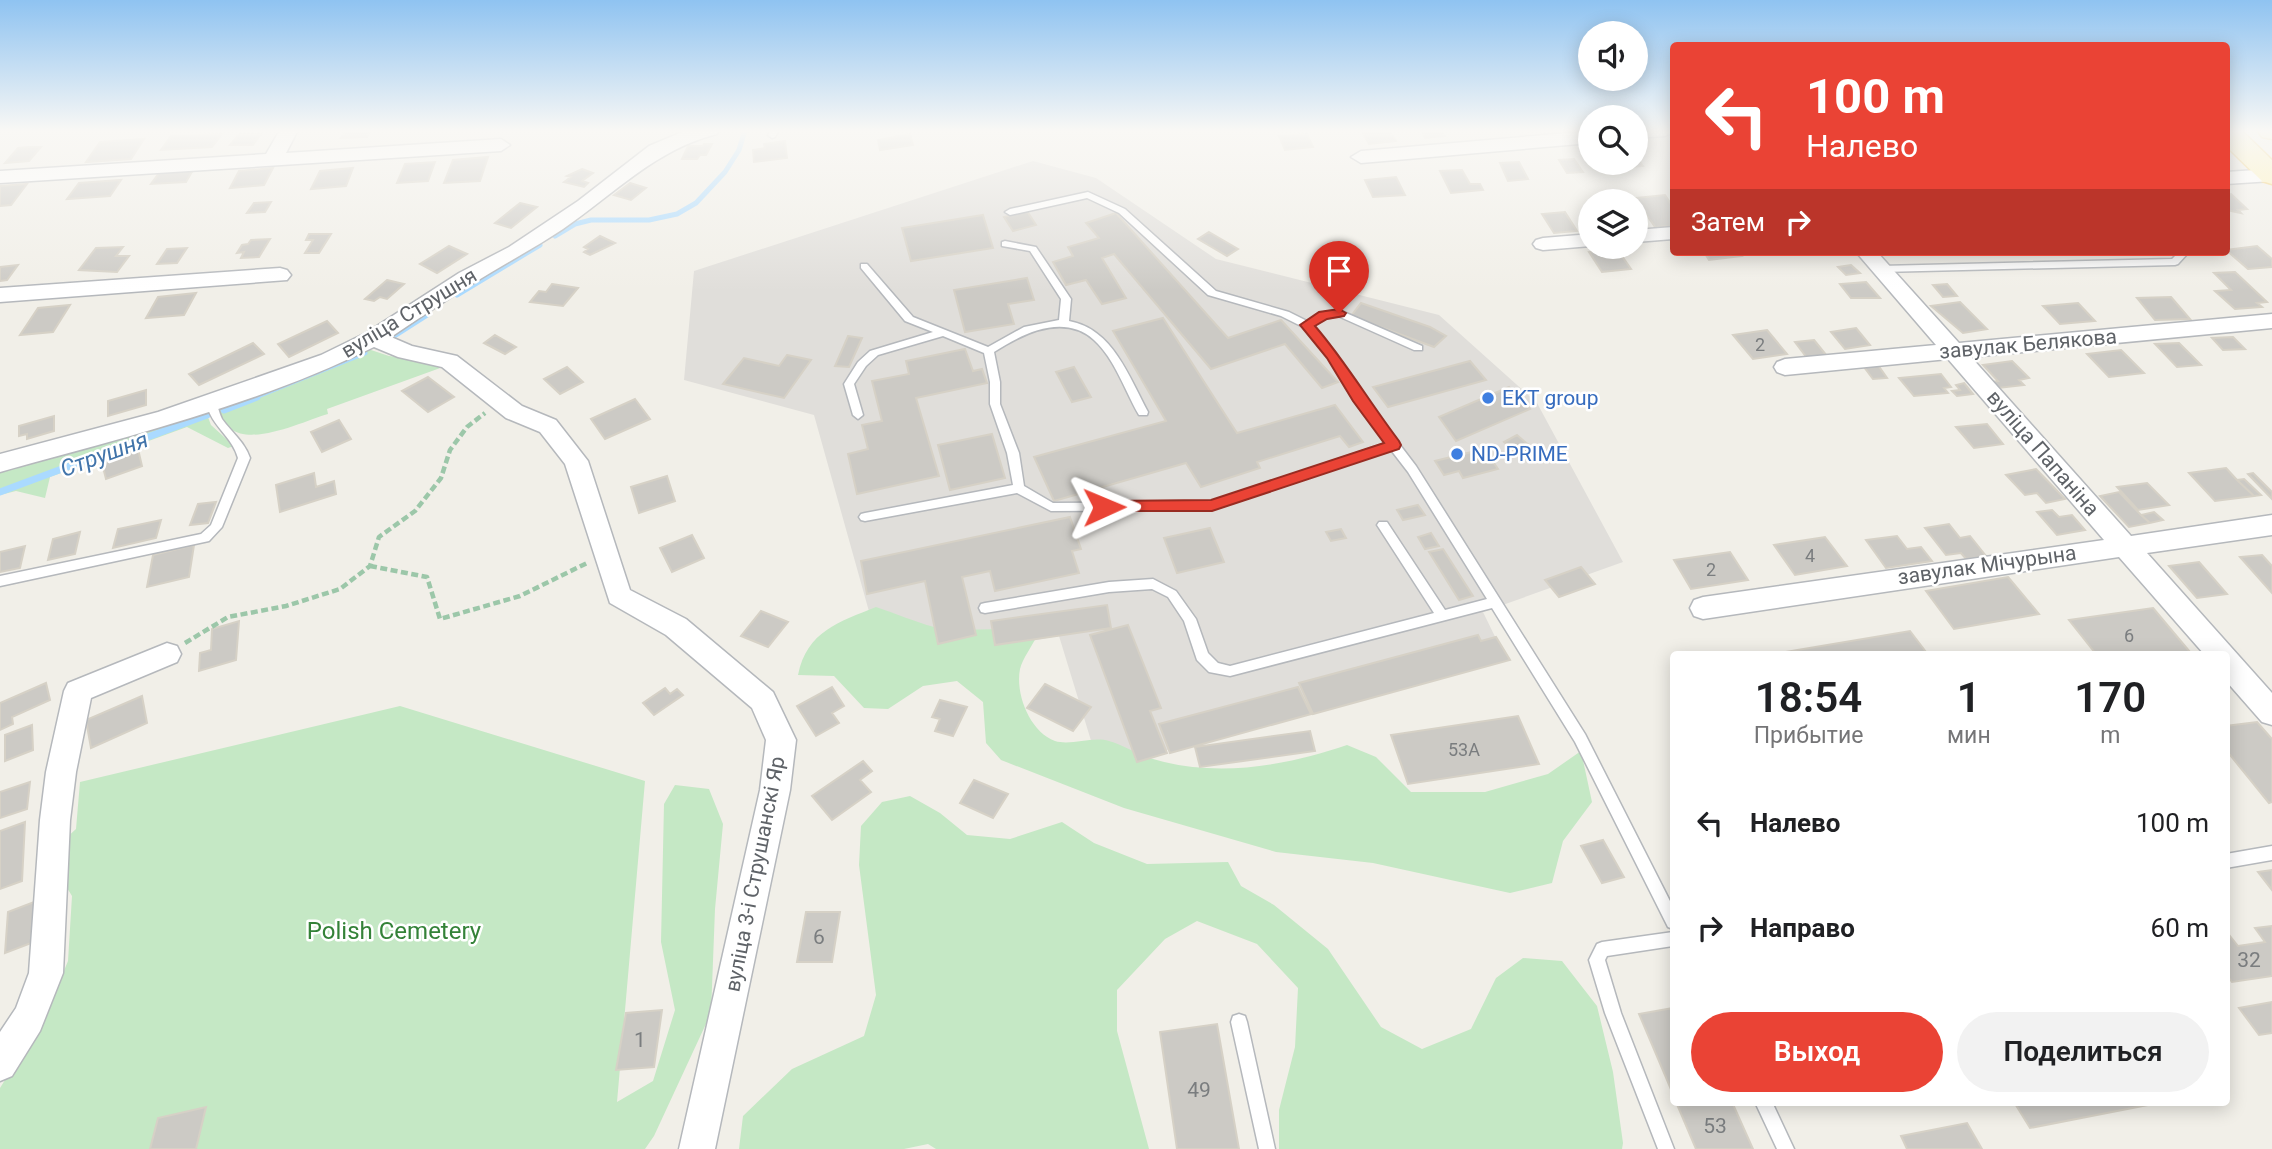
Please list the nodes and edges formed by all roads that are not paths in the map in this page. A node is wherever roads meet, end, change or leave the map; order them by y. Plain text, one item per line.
1 (613, 184) edge
2 (1010, 212) dead end
3 (1670, 233) edge
4 (1648, 235) edge
5 (1578, 241) edge
6 (1005, 243) dead end
7 (1543, 244) dead end
8 (2180, 256) edge
9 (1874, 260) edge
10 (864, 266) dead end
11 (281, 275) dead end
12 (0, 295) edge
13 (2272, 321) edge
14 (1064, 323) junction
15 (1307, 325) junction
16 (943, 333) junction
17 (374, 338) junction
18 (1418, 348) dead end
19 (989, 351) junction
20 (1954, 351) junction
21 (1785, 366) dead end
22 (211, 402) junction
23 (1143, 412) dead end
24 (858, 415) dead end
25 (1394, 445) junction
26 (0, 463) edge
27 (1019, 488) junction
28 (866, 517) dead end
29 (1383, 525) dead end
30 (2272, 525) edge
31 (2122, 545) junction
32 (0, 581) edge
33 (1495, 602) junction
34 (1703, 607) dead end
35 (985, 608) dead end
36 (1442, 615) junction
37 (2217, 651) edge
38 (167, 654) road end
39 (2230, 666) edge
40 (2272, 713) edge
41 (2272, 853) edge
42 (2230, 860) edge
43 (1670, 916) edge
44 (1670, 939) edge
45 (1239, 1022) dead end
46 (0, 1064) edge
47 (1765, 1106) edge
48 (697, 1149) edge
49 (1267, 1149) edge
50 (1666, 1149) edge
51 (1786, 1149) edge

1 - 17 street, вуліца Струшня
2 - 15 lane
3 - 4 street
5 - 7 street
6 - 14 lane
8 - 9 lane
9 - 20 street, вуліца Папаніна
10 - 16 lane
11 - 12 street
13 - 20 street, завулак Белякова
14 - 19 lane
14 - 23 lane
15 - 18 lane
15 - 25 lane
16 - 19 lane
16 - 24 lane
17 - 22 street, вуліца Струшня
17 - 48 street, вуліца 3-і Струшанскі Яр
19 - 27 lane
20 - 21 street, завулак Белякова
20 - 31 street, вуліца Папаніна
22 - 26 street, вуліца Струшня
22 - 32 lane
25 - 27 lane
25 - 33 lane
27 - 28 lane
29 - 36 lane
30 - 31 street, завулак Мічурына
31 - 34 street, завулак Мічурына
31 - 37 street, вуліца Папаніна
33 - 36 lane
33 - 43 lane
35 - 36 lane
38 - 46 street
39 - 40 street
41 - 42 lane
44 - 50 lane
45 - 49 lane
47 - 51 lane

